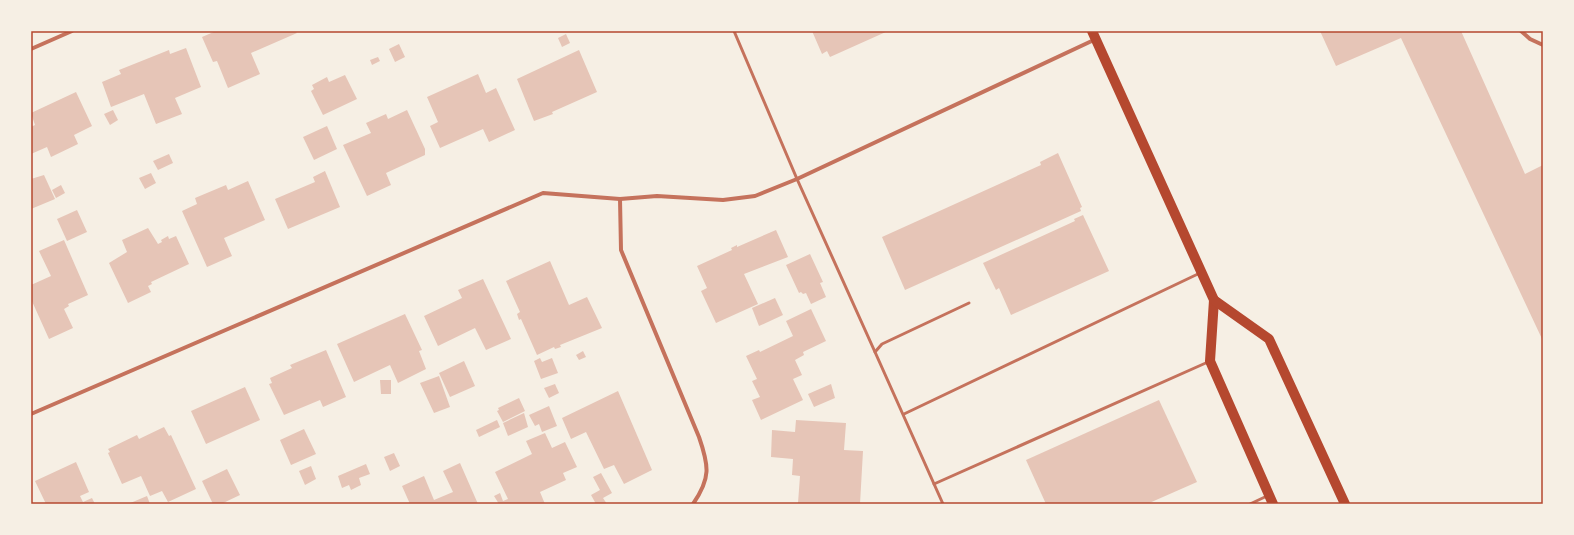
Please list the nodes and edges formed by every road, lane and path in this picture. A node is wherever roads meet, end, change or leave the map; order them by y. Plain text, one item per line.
1 (72, 31) edge
2 (734, 31) edge
3 (1521, 31) edge
4 (1094, 35) edge
5 (1543, 45) edge
6 (31, 49) edge
7 (797, 179) junction
8 (620, 199) junction
9 (1201, 273) junction
10 (1214, 300) junction
11 (969, 303) dead end
12 (875, 352) junction
13 (1210, 361) junction
14 (31, 414) edge
15 (904, 414) junction
16 (934, 484) junction
17 (1271, 500) edge
18 (693, 504) edge
19 (943, 504) edge
20 (1250, 504) edge
21 (1345, 504) edge

1 - 6 street
2 - 7 lane
3 - 5 street
4 - 7 street
4 - 9 main road
7 - 8 street
7 - 12 lane
8 - 14 street
8 - 18 street
9 - 10 main road
9 - 15 lane
10 - 13 main road
10 - 21 main road
11 - 12 lane
12 - 15 lane
13 - 16 lane
13 - 17 main road
15 - 16 lane
16 - 19 lane
17 - 20 lane

